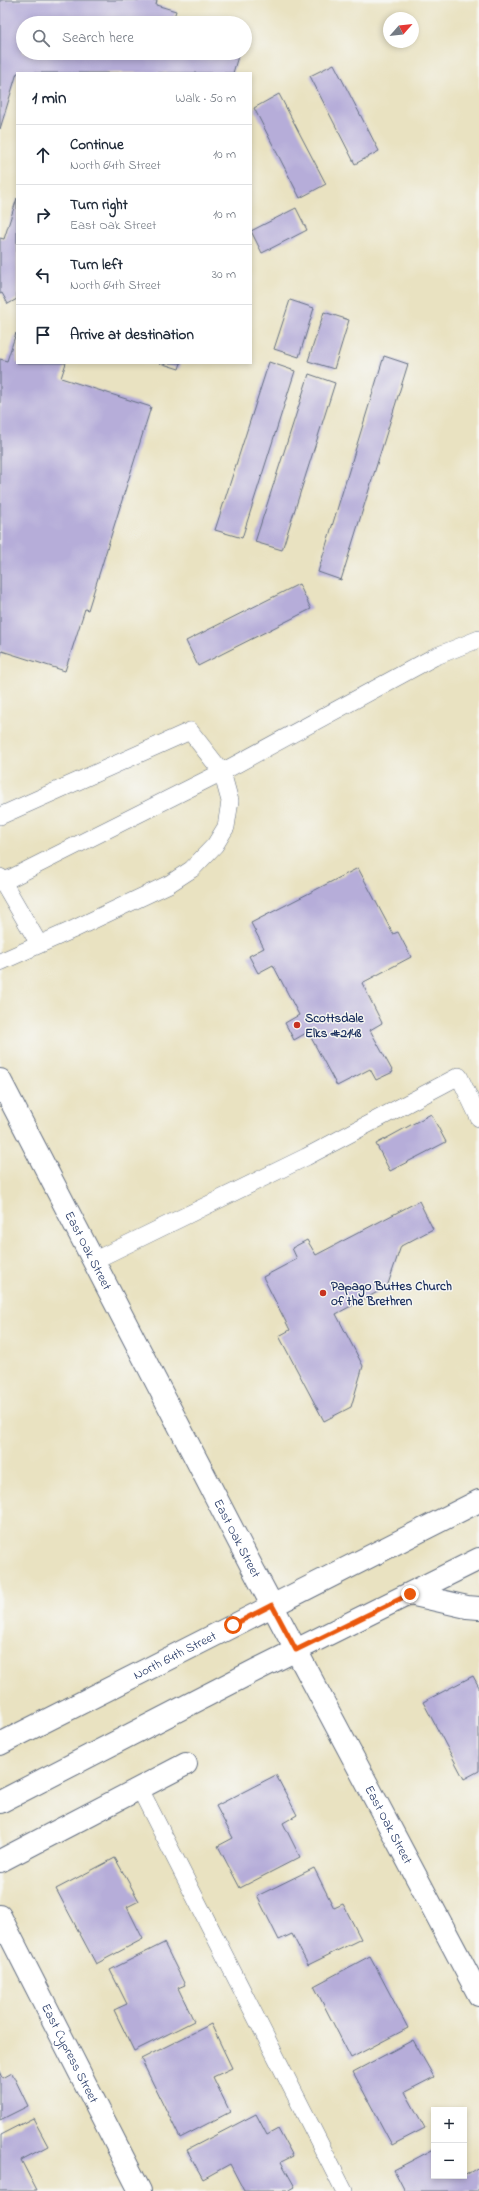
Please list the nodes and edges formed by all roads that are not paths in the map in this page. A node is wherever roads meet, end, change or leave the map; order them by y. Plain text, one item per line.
1 (479, 638) edge
2 (222, 772) junction
3 (0, 816) edge
4 (2, 880) edge
5 (39, 944) junction
6 (0, 962) edge
7 (0, 1080) edge
8 (479, 1118) edge
9 (93, 1262) junction
10 (479, 1502) edge
11 (479, 1559) edge
12 (410, 1594) junction
13 (272, 1605) junction
14 (479, 1608) edge
15 (296, 1650) junction
16 (0, 1744) edge
17 (186, 1764) dead end
18 (140, 1789) junction
19 (0, 1802) edge
20 (0, 1861) edge
21 (0, 1916) edge
22 (479, 1995) edge
23 (140, 2191) edge
24 (344, 2191) edge

1 - 2 lane
2 - 3 lane
2 - 4 lane
2 - 5 lane
4 - 5 lane
5 - 6 lane
7 - 9 street, East Oak Street
8 - 9 lane
9 - 13 street, East Oak Street
10 - 13 street, North 64th Street
11 - 12 street
12 - 14 street
12 - 15 street
13 - 15 street, East Oak Street
13 - 16 street, North 64th Street
15 - 19 street
15 - 22 street, East Oak Street
17 - 18 street
18 - 20 street
18 - 24 lane
21 - 23 street, East Cypress Street

